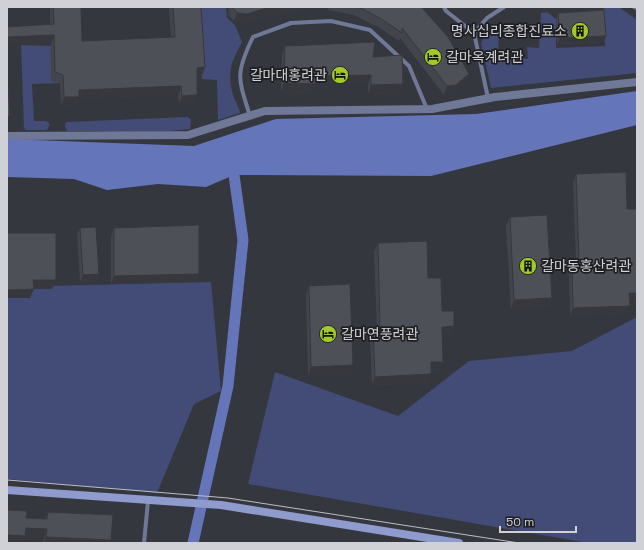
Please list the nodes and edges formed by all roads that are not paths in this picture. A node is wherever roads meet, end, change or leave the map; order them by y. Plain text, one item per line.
1 (444, 7) edge
2 (504, 7) edge
3 (634, 7) edge
4 (637, 8) edge
5 (474, 33) junction
6 (637, 82) edge
7 (488, 98) junction
8 (428, 109) junction
9 (250, 116) junction
10 (7, 136) edge
11 (7, 490) edge
12 (148, 500) junction
13 (144, 543) edge
14 (459, 543) edge

1 - 5 lane
2 - 5 lane
3 - 4 lane
5 - 7 lane
6 - 7 street
7 - 8 street
8 - 9 street
8 - 9 lane
9 - 10 street
11 - 12 street
12 - 13 lane
12 - 14 street

